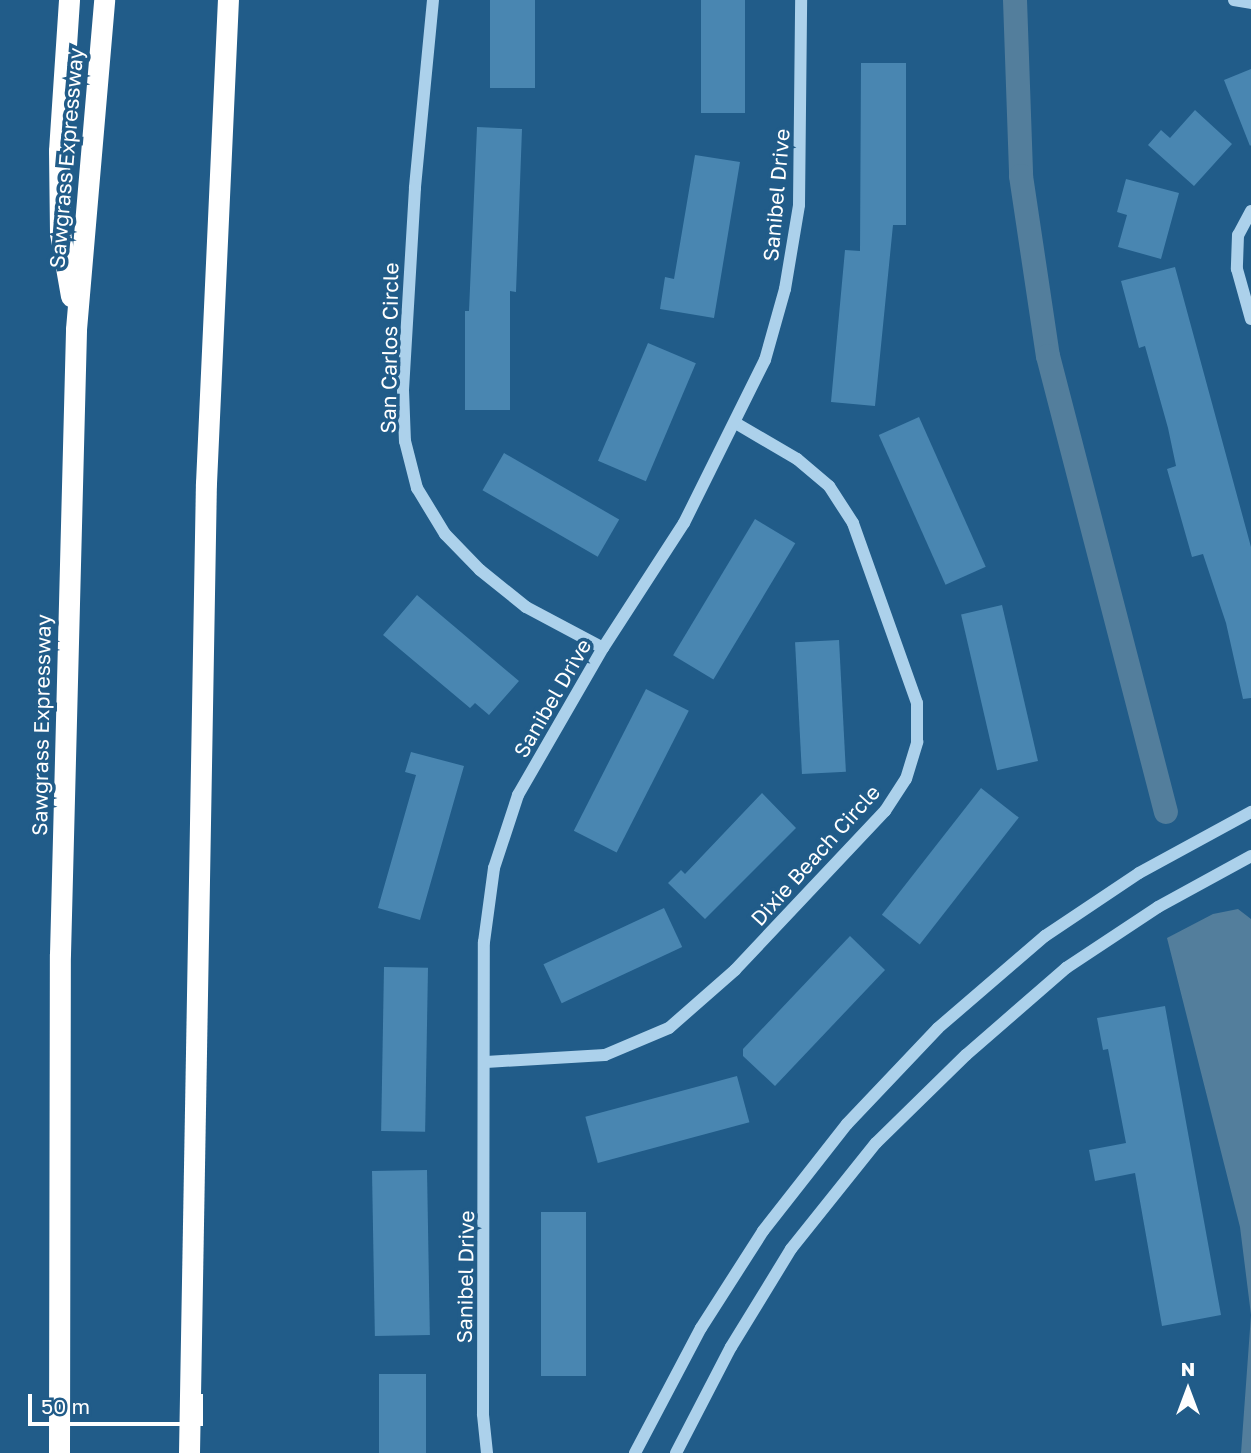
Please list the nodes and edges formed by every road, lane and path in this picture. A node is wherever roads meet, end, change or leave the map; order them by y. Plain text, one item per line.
1 (69, 0) edge
2 (104, 0) edge
3 (228, 0) edge
4 (433, 0) edge
5 (801, 0) edge
6 (1234, 0) edge
7 (1251, 3) edge
8 (1251, 211) edge
9 (1251, 319) edge
10 (76, 329) junction
11 (737, 424) junction
12 (603, 648) junction
13 (1251, 812) edge
14 (1251, 856) edge
15 (486, 1062) junction
16 (59, 1453) edge
17 (189, 1453) edge
18 (487, 1453) edge
19 (635, 1453) edge
20 (676, 1453) edge

1 - 10 highway
2 - 10 highway, Sawgrass Expressway
3 - 17 highway
4 - 12 street, San Carlos Circle
5 - 11 street, Sanibel Drive
6 - 7 street
8 - 9 street
10 - 16 highway, Sawgrass Expressway
11 - 12 street, Sanibel Drive
11 - 15 street, Dixie Beach Circle
12 - 15 street, Sanibel Drive
13 - 19 street
14 - 20 street
15 - 18 street, Sanibel Drive

